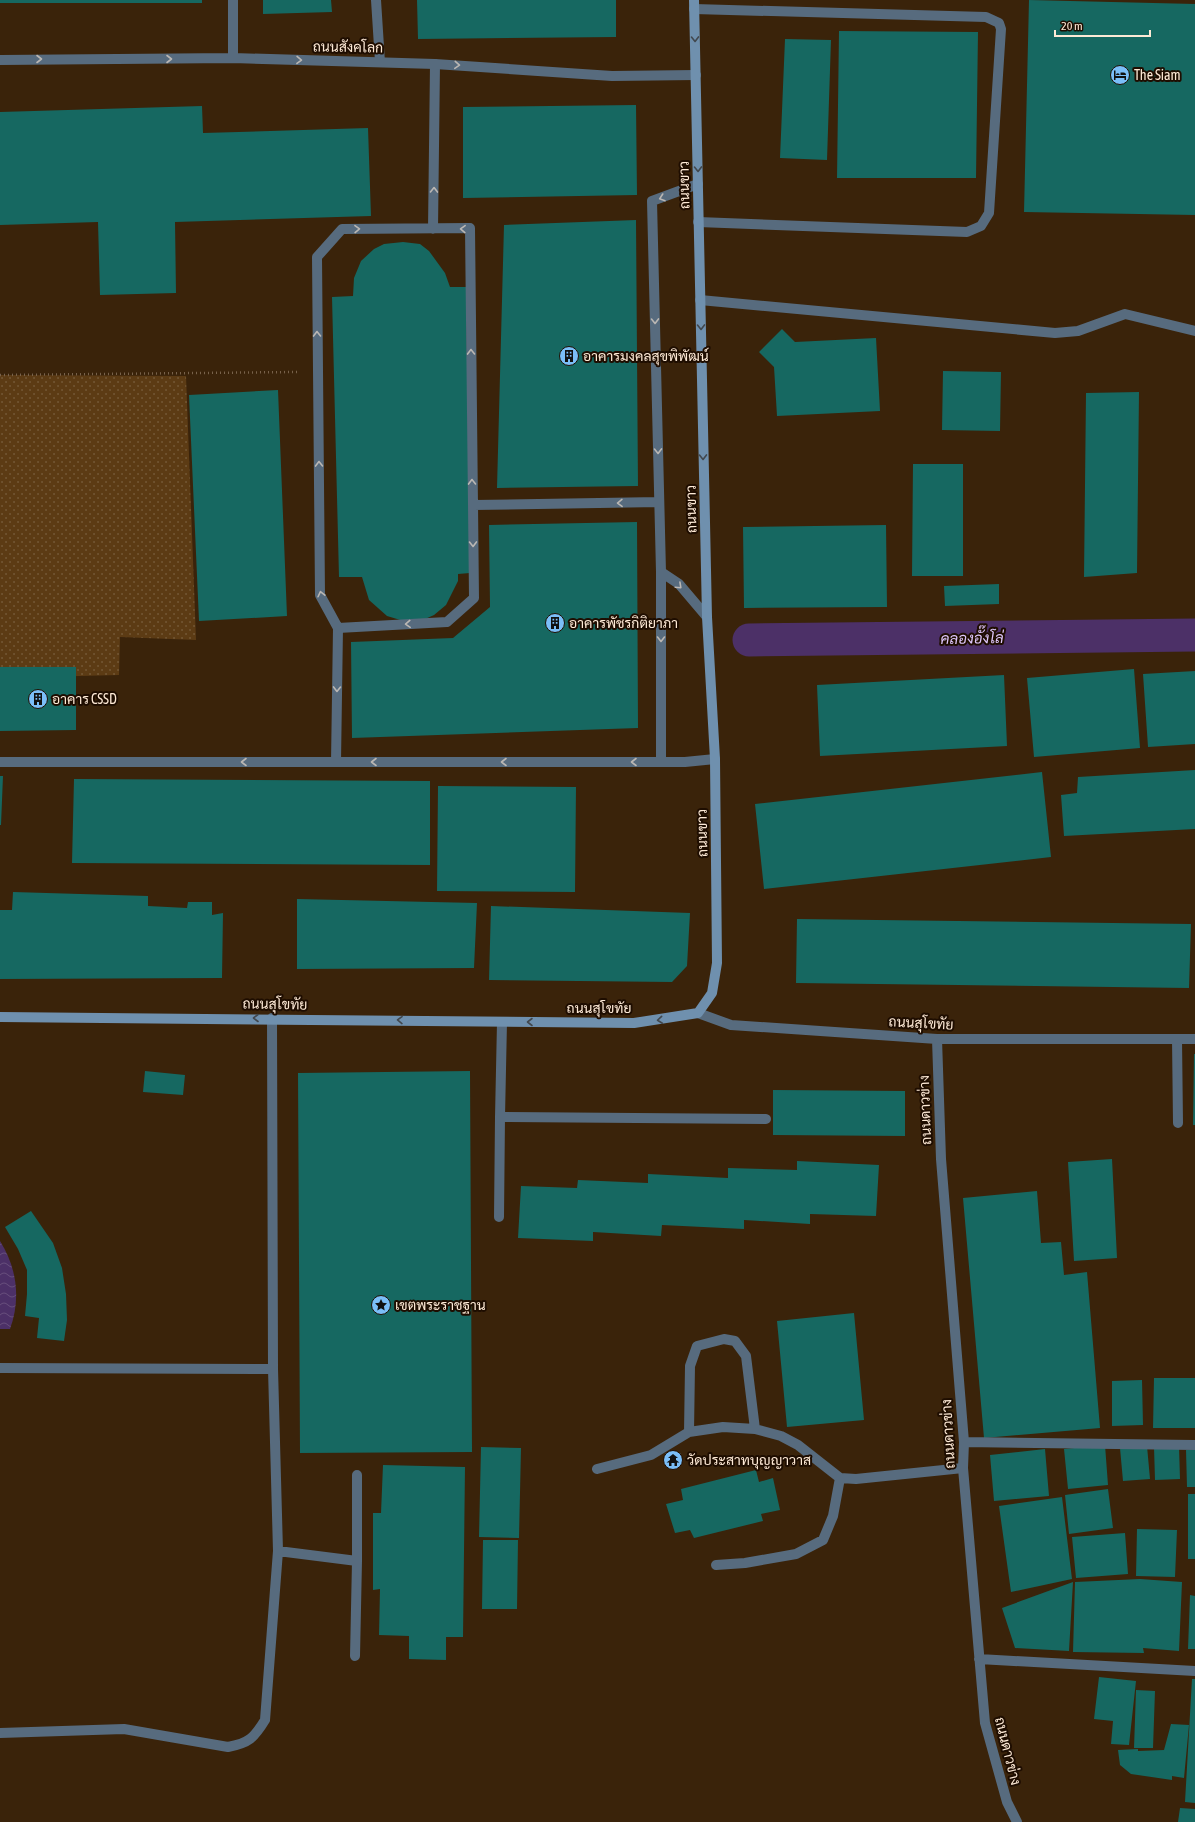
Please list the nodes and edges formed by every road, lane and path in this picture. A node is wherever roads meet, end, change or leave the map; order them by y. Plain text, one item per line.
1 (233, 0) edge
2 (376, 0) edge
3 (694, 4) edge
4 (233, 58) junction
5 (0, 60) edge
6 (380, 62) junction
7 (435, 64) junction
8 (696, 75) junction
9 (698, 184) junction
10 (698, 222) junction
11 (433, 229) junction
12 (700, 300) junction
13 (1195, 331) edge
14 (318, 372) junction
15 (0, 375) edge
16 (660, 502) junction
17 (473, 505) junction
18 (661, 572) junction
19 (707, 617) junction
20 (338, 628) junction
21 (715, 760) junction
22 (0, 762) edge
23 (336, 762) junction
24 (661, 762) junction
25 (698, 1013) junction
26 (0, 1017) edge
27 (272, 1018) junction
28 (502, 1022) junction
29 (937, 1039) junction
30 (1177, 1039) junction
31 (1195, 1039) edge
32 (500, 1117) junction
33 (766, 1119) dead end
34 (1178, 1122) dead end
35 (499, 1217) dead end
36 (0, 1368) edge
37 (273, 1369) junction
38 (755, 1429) junction
39 (690, 1432) junction
40 (964, 1442) junction
41 (1195, 1445) edge
42 (963, 1468) junction
43 (597, 1469) dead end
44 (357, 1475) dead end
45 (840, 1478) junction
46 (278, 1551) junction
47 (357, 1560) junction
48 (716, 1565) dead end
49 (355, 1656) dead end
50 (979, 1659) junction
51 (1195, 1671) edge
52 (0, 1733) edge
53 (1017, 1822) edge

1 - 4 street
2 - 6 street
3 -> 8 street, ถนนขาว
3 - 10 street
5 -> 4 street, ถนนสังคโลก
4 -> 6 street, ถนนสังคโลก
6 - 7 street, ถนนสังคโลก
7 -> 8 street, ถนนสังคโลก
11 -> 7 street
8 -> 9 street, ถนนขาว
9 - 10 street, ถนนขาว
9 -> 16 street
10 - 12 street, ถนนขาว
14 -> 11 street
17 -> 11 street
12 - 13 street
12 -> 19 street, ถนนขาว
14 - 15 path
20 -> 14 street
16 -> 17 street
16 - 18 street
17 -> 20 street
18 -> 19 street
18 -> 24 street
19 - 21 street, ถนนขาว
20 -> 23 street
21 - 24 street
21 - 25 street, ถนนขาว
23 -> 22 street
24 -> 23 street
25 -> 28 street, ถนนสุโขทัย
25 - 29 street, ถนนสุโขทัย
27 -> 26 street, ถนนสุโขทัย
28 -> 27 street, ถนนสุโขทัย
27 - 37 street
28 - 32 street
29 - 30 street, ถนนสุโขทัย
29 - 40 street, ถนนดาวข่าง
30 - 31 street, ถนนสุโขทัย
30 - 34 street
32 - 33 street
32 - 35 street
36 - 37 street
37 - 46 street
38 - 39 street
38 - 39 street
38 - 45 street
39 - 43 street
40 - 41 street
40 - 42 street, ถนนดาวข่าง
42 - 45 street
42 - 50 street, ถนนดาวข่าง
44 - 47 street
45 - 48 street
46 - 47 street
46 - 52 street
47 - 49 street
50 - 51 street
50 - 53 street, ถนนดาวข่าง

